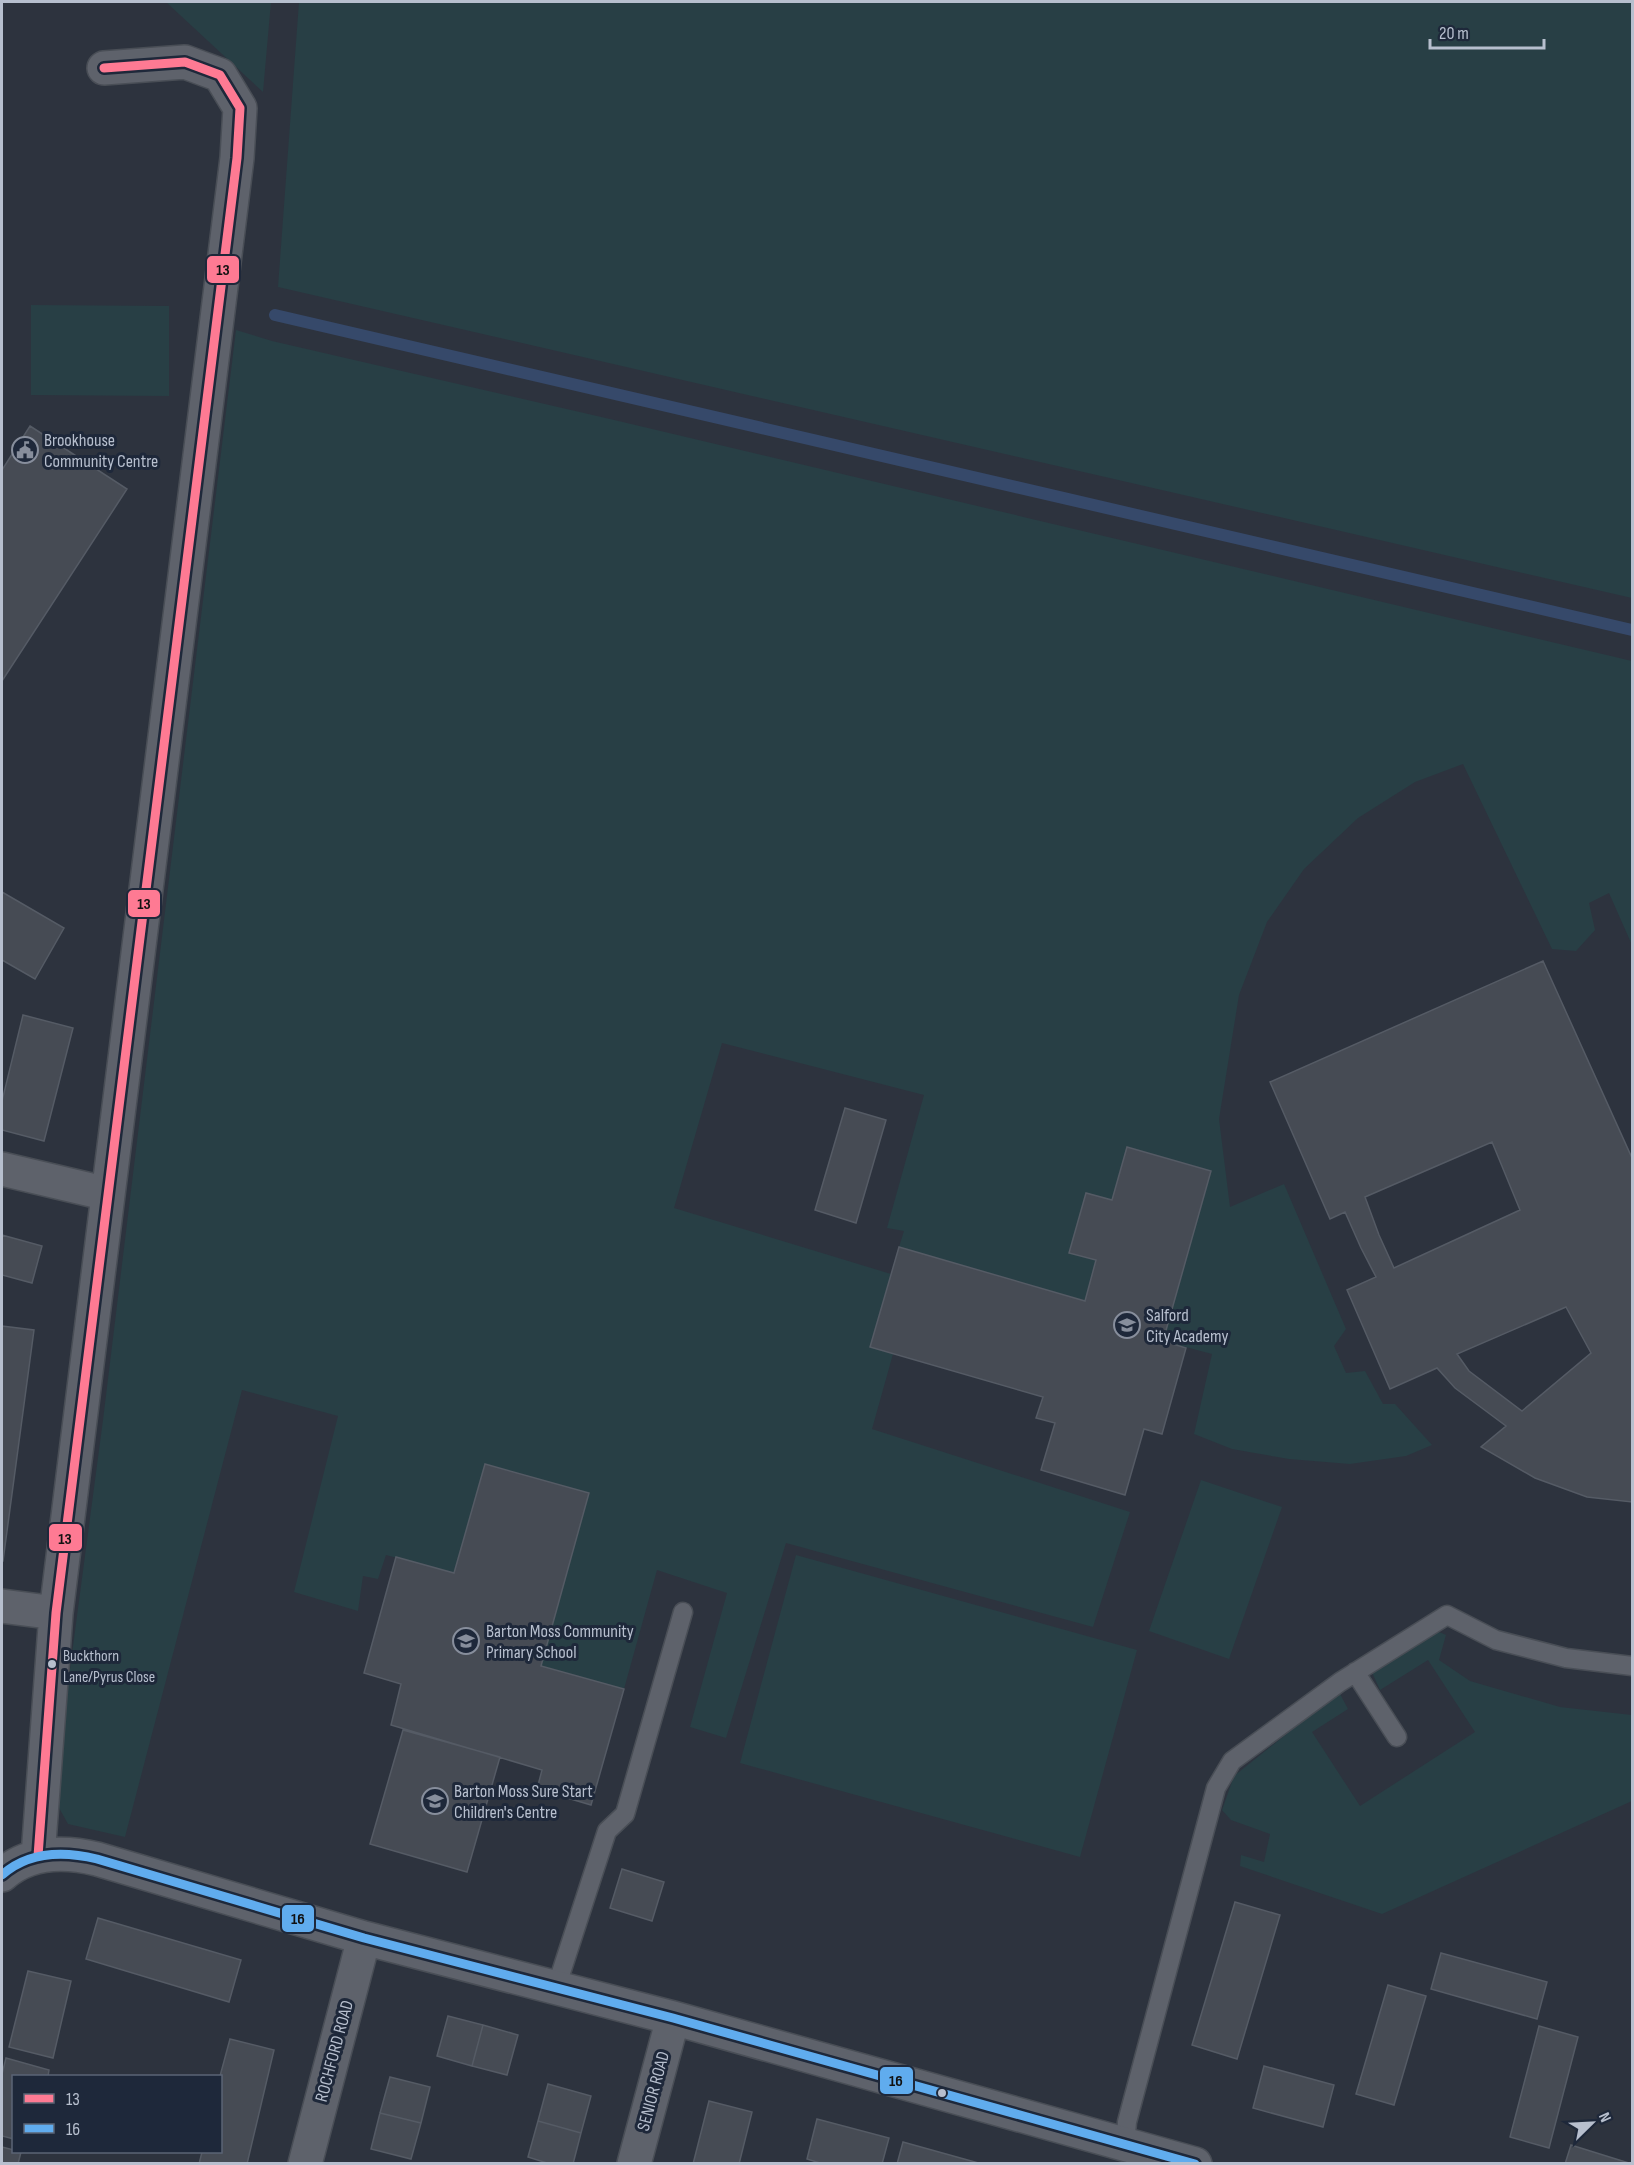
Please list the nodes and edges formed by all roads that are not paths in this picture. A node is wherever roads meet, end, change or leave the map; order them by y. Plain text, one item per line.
1 (104, 68) dead end
2 (2, 1169) edge
3 (108, 1194) junction
4 (2, 1606) edge
5 (683, 1612) dead end
6 (56, 1613) junction
7 (1632, 1666) edge
8 (1355, 1672) junction
9 (1397, 1737) dead end
10 (38, 1856) junction
11 (2, 1875) edge
12 (364, 1938) junction
13 (556, 1988) junction
14 (673, 2018) junction
15 (1125, 2145) junction
16 (305, 2163) edge
17 (634, 2163) edge
18 (1196, 2163) edge

1 - 3 street
2 - 3 street
3 - 6 street
4 - 6 street
5 - 13 lane
6 - 10 street
7 - 8 lane
8 - 9 lane
8 - 15 lane
10 - 11 street
10 - 12 street
12 - 13 street
12 - 16 street, ROCHFORD ROAD
13 - 14 street
14 - 15 street
14 - 17 street, SENIOR ROAD
15 - 18 street

